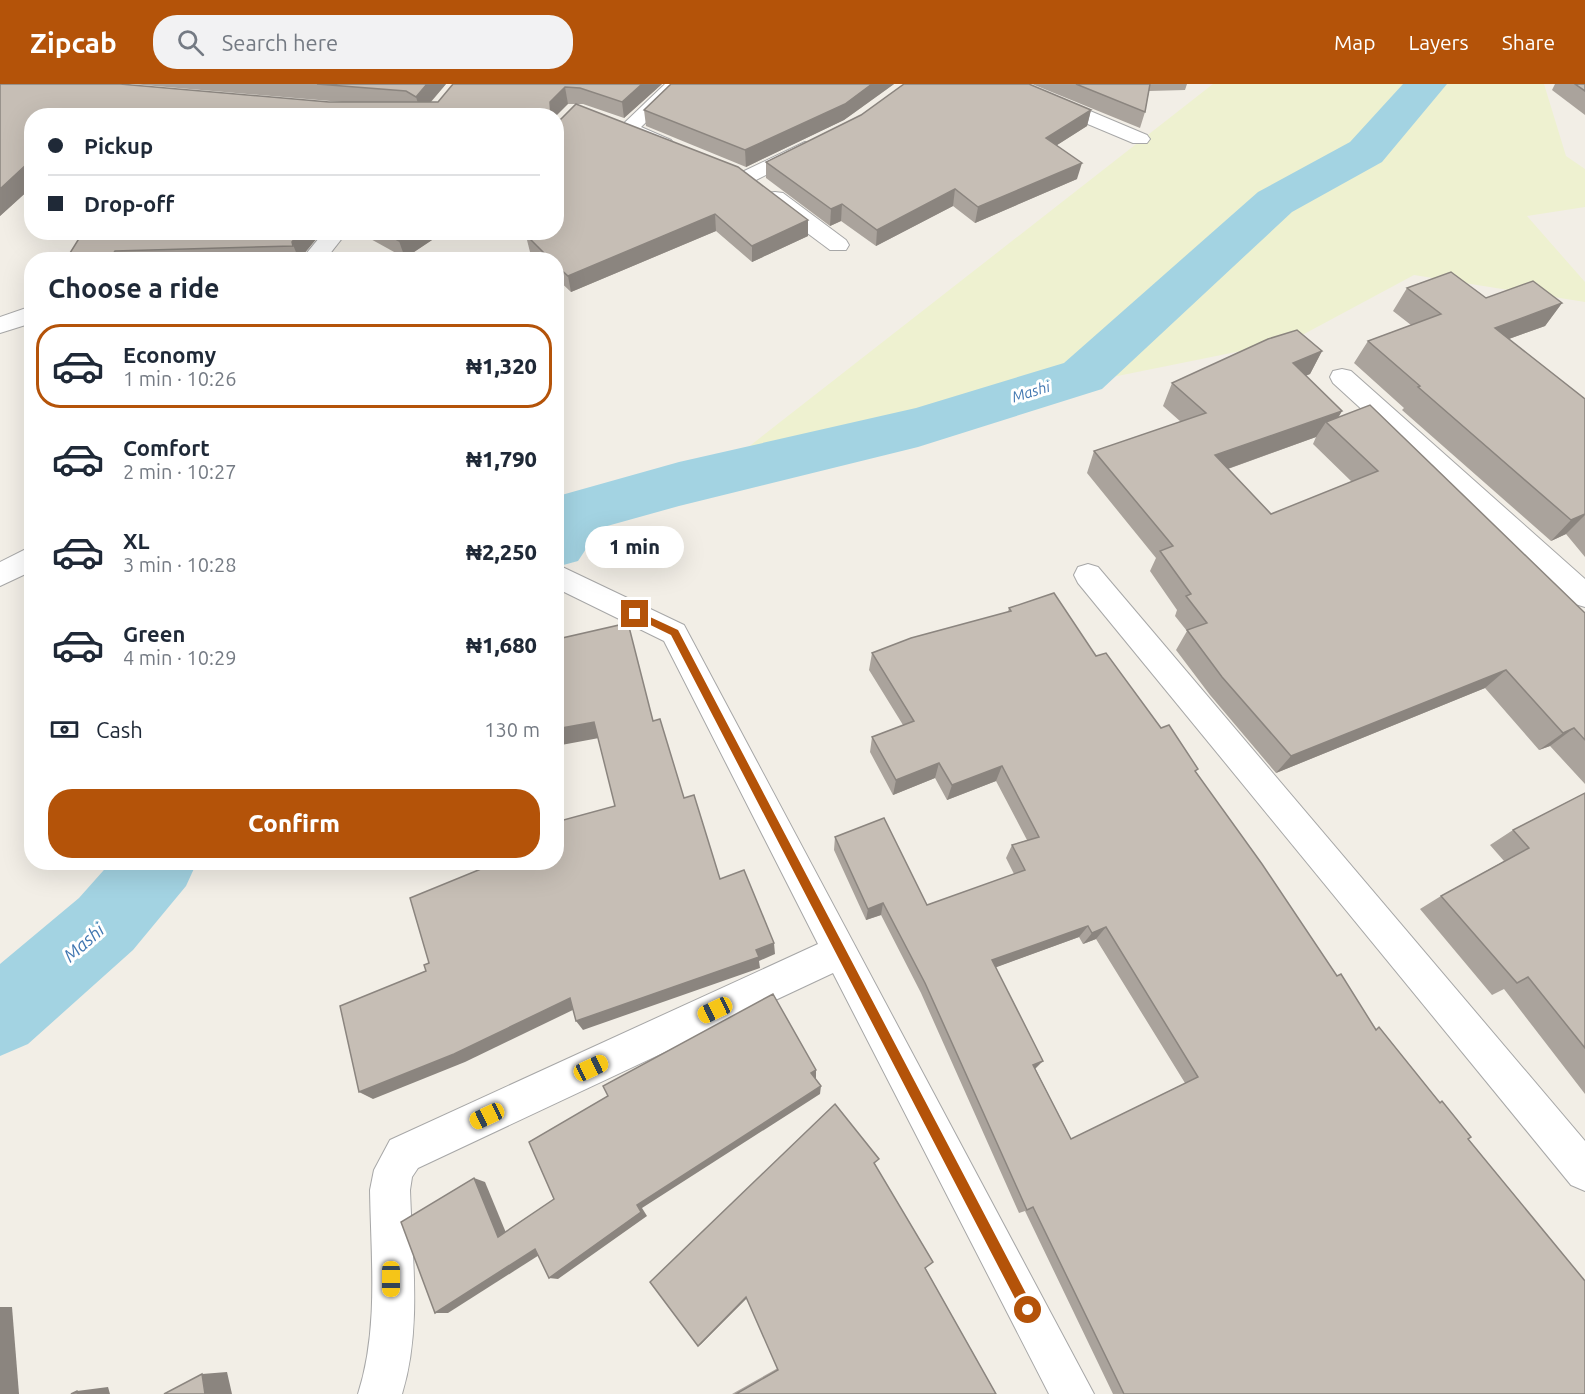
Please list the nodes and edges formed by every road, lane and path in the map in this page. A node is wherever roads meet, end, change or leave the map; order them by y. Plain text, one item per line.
1 (676, 84) edge
2 (1009, 84) edge
3 (607, 122) edge
4 (628, 129) junction
5 (1140, 139) dead end
6 (820, 141) edge
7 (682, 151) edge
8 (725, 169) edge
9 (747, 177) junction
10 (329, 240) edge
11 (838, 245) dead end
12 (319, 252) edge
13 (24, 317) edge
14 (0, 325) edge
15 (1342, 377) dead end
16 (24, 562) edge
17 (0, 575) edge
18 (1088, 575) dead end
19 (564, 579) edge
20 (1585, 596) edge
21 (840, 952) junction
22 (1585, 1171) edge
23 (380, 1394) edge
24 (1072, 1394) edge

1 - 4 street
2 - 5 street
3 - 4 street
4 - 7 street
6 - 9 street
8 - 9 street
9 - 11 street
10 - 12 street
13 - 14 street
15 - 20 street
16 - 17 street
18 - 22 street
19 - 21 street
21 - 23 street
21 - 24 street

